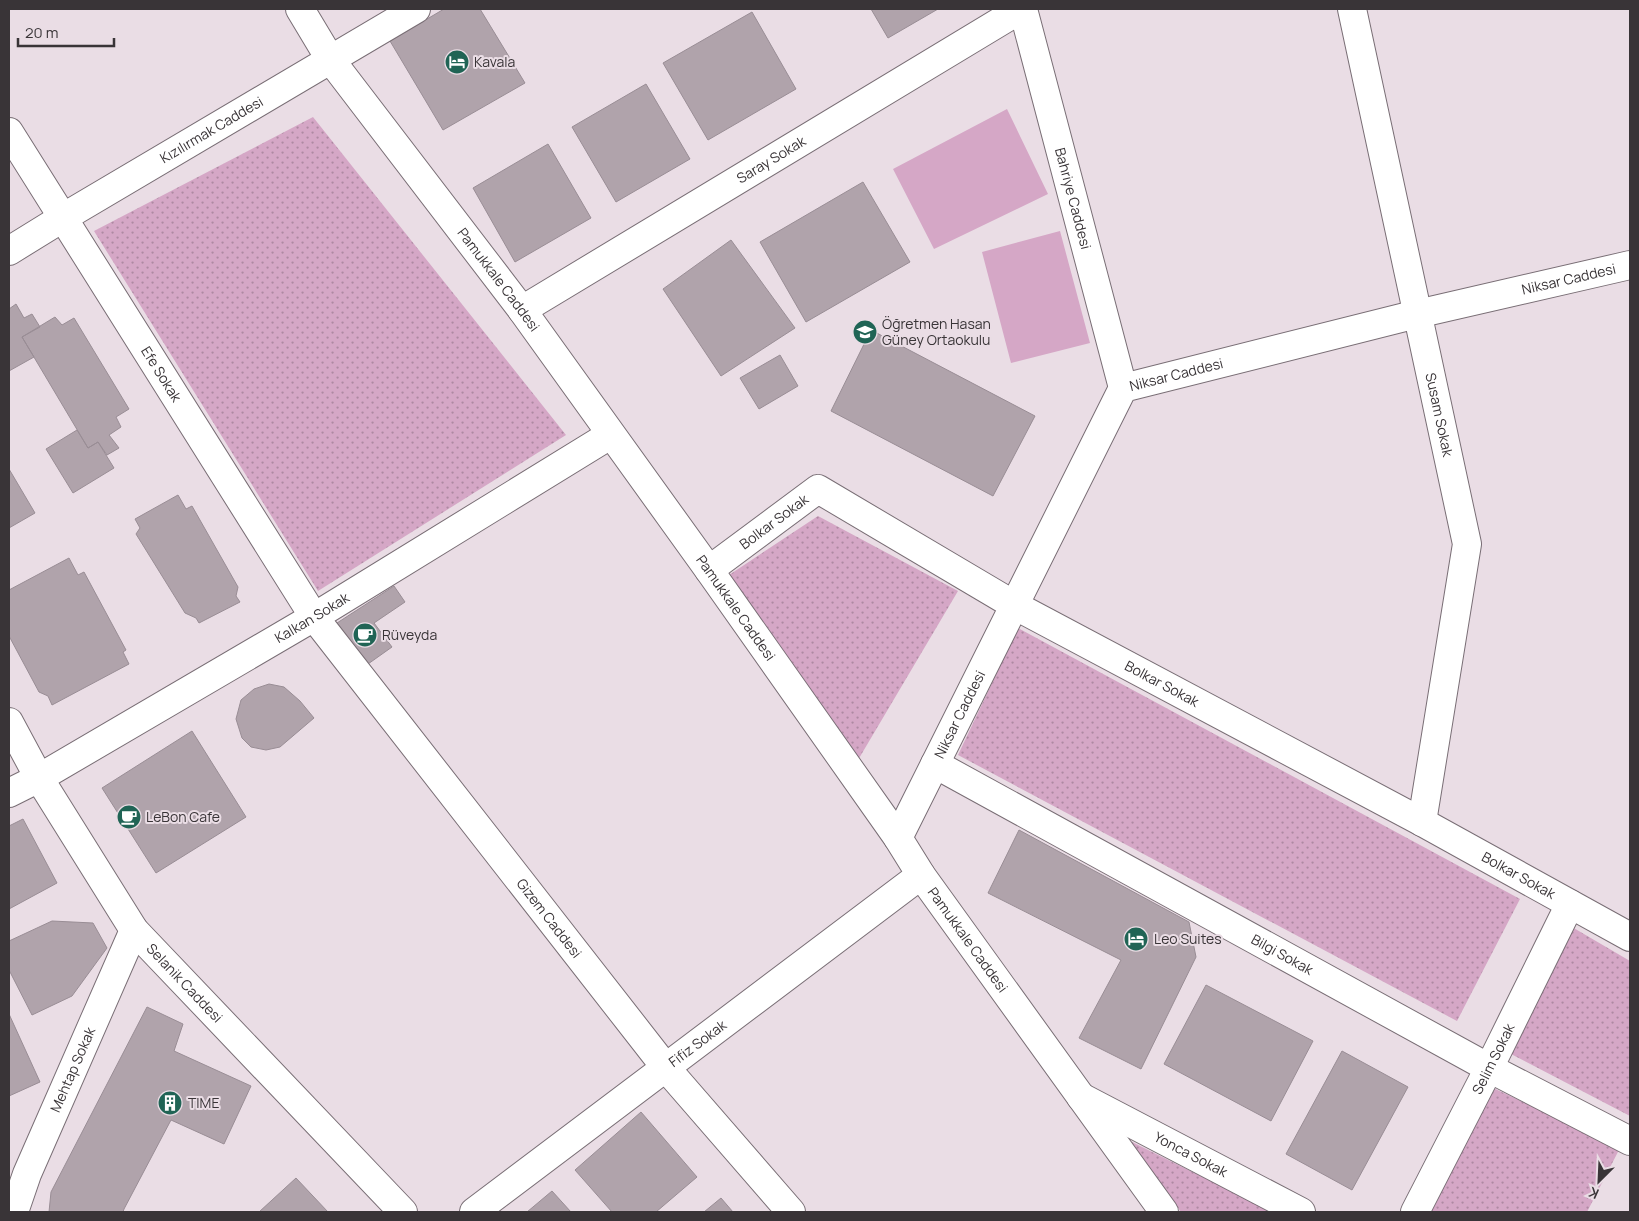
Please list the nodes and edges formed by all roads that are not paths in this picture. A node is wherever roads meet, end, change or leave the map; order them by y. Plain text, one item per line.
1 (300, 9) edge
2 (416, 9) edge
3 (1022, 9) edge
4 (1352, 9) edge
5 (330, 60) junction
6 (9, 132) edge
7 (64, 216) junction
8 (9, 251) edge
9 (1630, 264) edge
10 (522, 310) junction
11 (1417, 314) junction
12 (1123, 388) junction
13 (610, 435) junction
14 (709, 570) junction
15 (1014, 605) junction
16 (314, 617) junction
17 (9, 722) edge
18 (935, 764) junction
19 (39, 778) junction
20 (9, 793) edge
21 (1422, 822) junction
22 (898, 838) junction
23 (921, 875) junction
24 (1570, 904) junction
25 (134, 930) junction
26 (1630, 937) edge
27 (666, 1068) junction
28 (1489, 1068) junction
29 (1081, 1097) junction
30 (1630, 1141) edge
31 (14, 1212) edge
32 (403, 1212) edge
33 (474, 1212) edge
34 (791, 1212) edge
35 (1164, 1212) edge
36 (1301, 1212) edge
37 (1414, 1212) edge

1 - 5 street, Pamukkale Caddesi
2 - 5 street, Kızılırmak Caddesi
3 - 10 street, Saray Sokak
3 - 12 street, Bahriye Caddesi
4 - 11 street, Susam Sokak
5 - 7 street, Kızılırmak Caddesi
5 - 10 street, Pamukkale Caddesi
6 - 7 street, Efe Sokak
7 - 8 street, Kızılırmak Caddesi
7 - 16 street, Efe Sokak
9 - 11 street, Niksar Caddesi
10 - 13 street, Pamukkale Caddesi
11 - 12 street, Niksar Caddesi
11 - 21 street, Susam Sokak
12 - 15 street, Niksar Caddesi
13 - 14 street, Pamukkale Caddesi
13 - 16 street, Kalkan Sokak
14 - 15 street, Bolkar Sokak
14 - 22 street, Pamukkale Caddesi
15 - 18 street, Niksar Caddesi
15 - 21 street, Bolkar Sokak
16 - 19 street, Kalkan Sokak
16 - 27 street, Gizem Caddesi
17 - 19 street, Selanik Caddesi
18 - 22 street, Niksar Caddesi
18 - 28 street, Bilgi Sokak
19 - 20 street, Kalkan Sokak
19 - 25 street, Selanik Caddesi
21 - 24 street, Bolkar Sokak
22 - 23 street, Pamukkale Caddesi
23 - 27 street, Fifiz Sokak
23 - 29 street, Pamukkale Caddesi
24 - 26 street, Bolkar Sokak
24 - 28 street, Selim Sokak
25 - 31 street, Mehtap Sokak
25 - 32 street, Selanik Caddesi
27 - 33 street, Fifiz Sokak
27 - 34 street, Gizem Caddesi
28 - 30 street, Bilgi Sokak
28 - 37 street, Selim Sokak
29 - 35 street, Pamukkale Caddesi
29 - 36 street, Yonca Sokak

